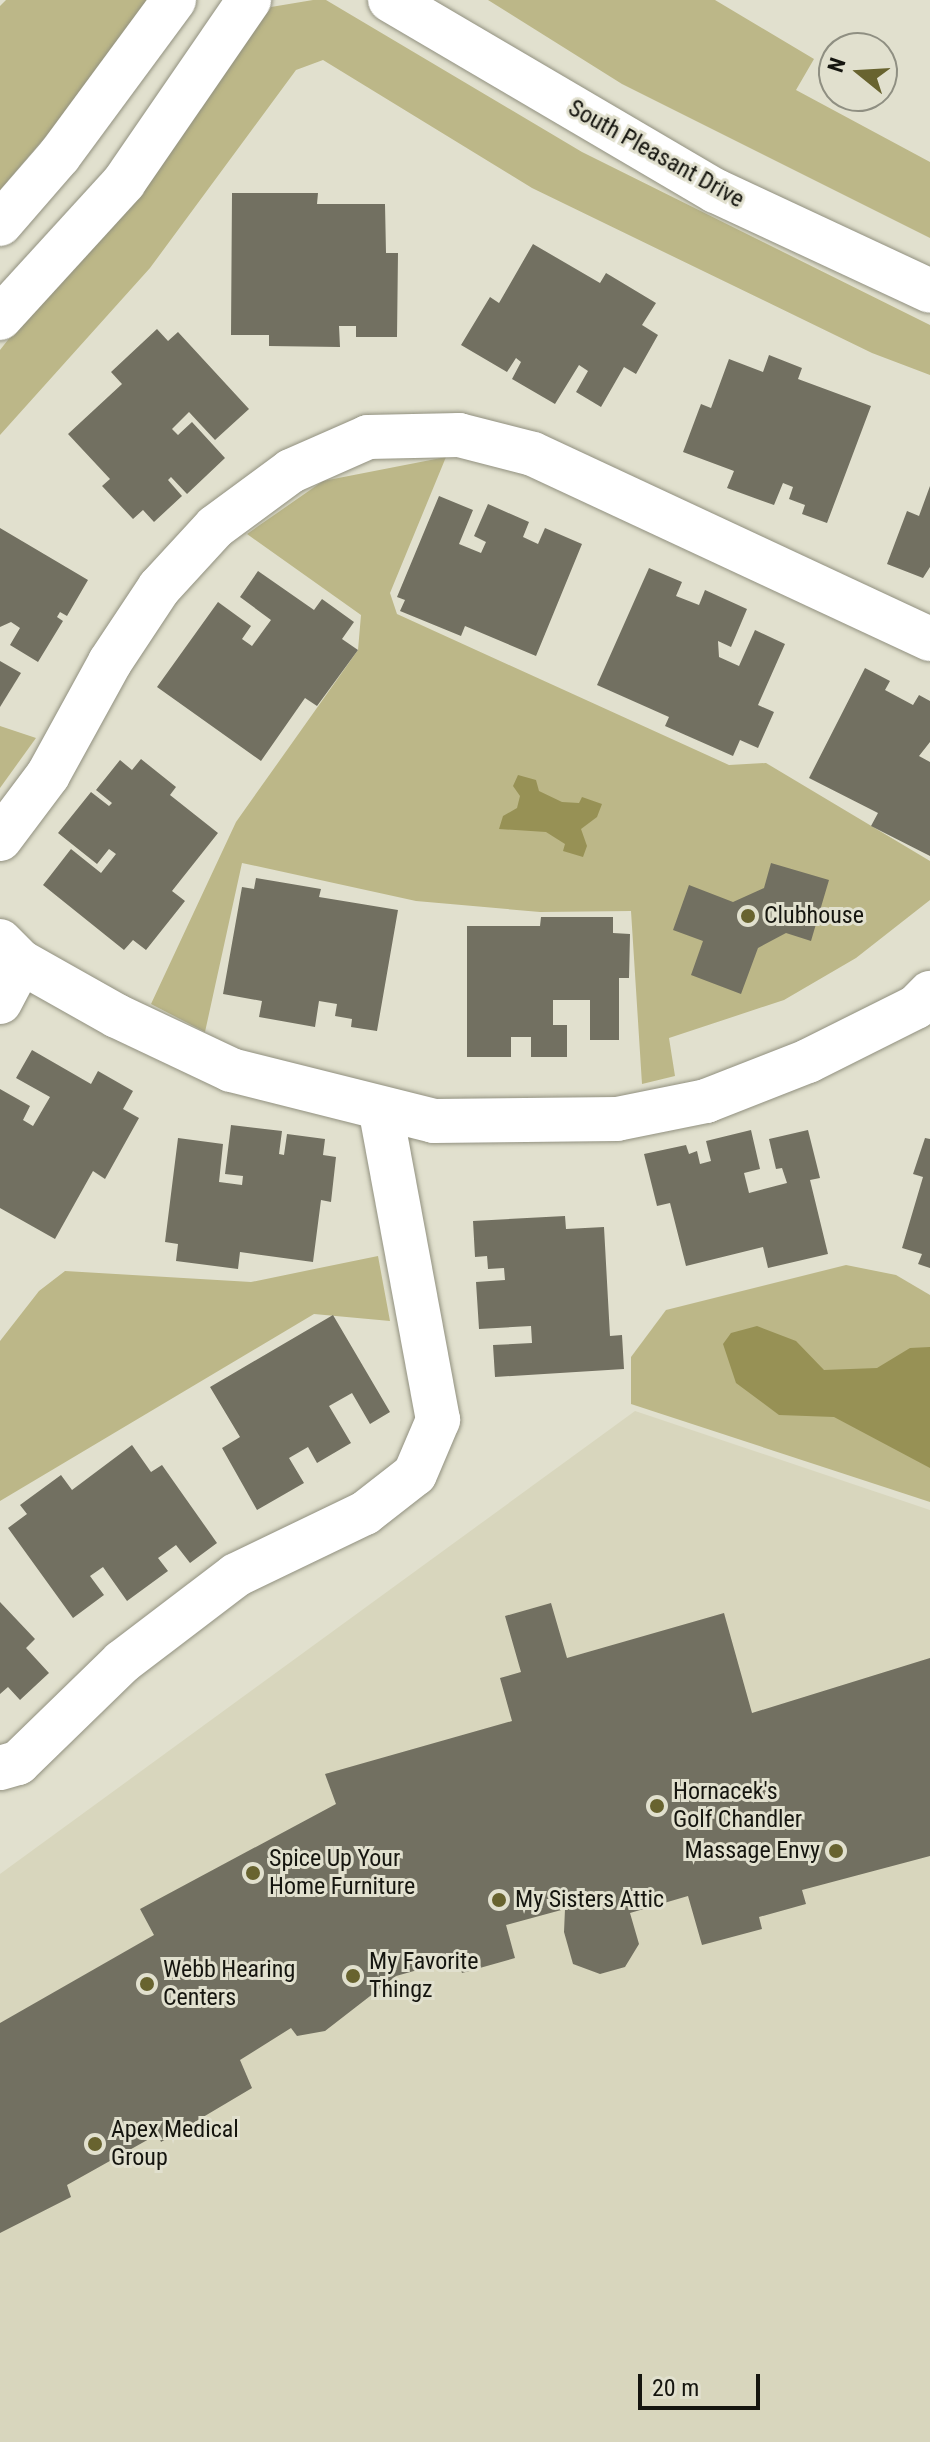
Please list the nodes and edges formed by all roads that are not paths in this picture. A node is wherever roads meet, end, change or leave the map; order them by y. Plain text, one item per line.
1 (174, 0) edge
2 (249, 0) edge
3 (390, 0) edge
4 (0, 224) edge
5 (930, 291) edge
6 (0, 318) edge
7 (930, 639) edge
8 (0, 839) edge
9 (11, 952) edge
10 (0, 1002) edge
11 (925, 1007) edge
12 (381, 1112) junction
13 (0, 1768) edge

1 - 4 street
2 - 6 street
3 - 5 street, South Pleasant Drive
7 - 8 street
9 - 10 street
9 - 12 street
11 - 12 street
12 - 13 street

